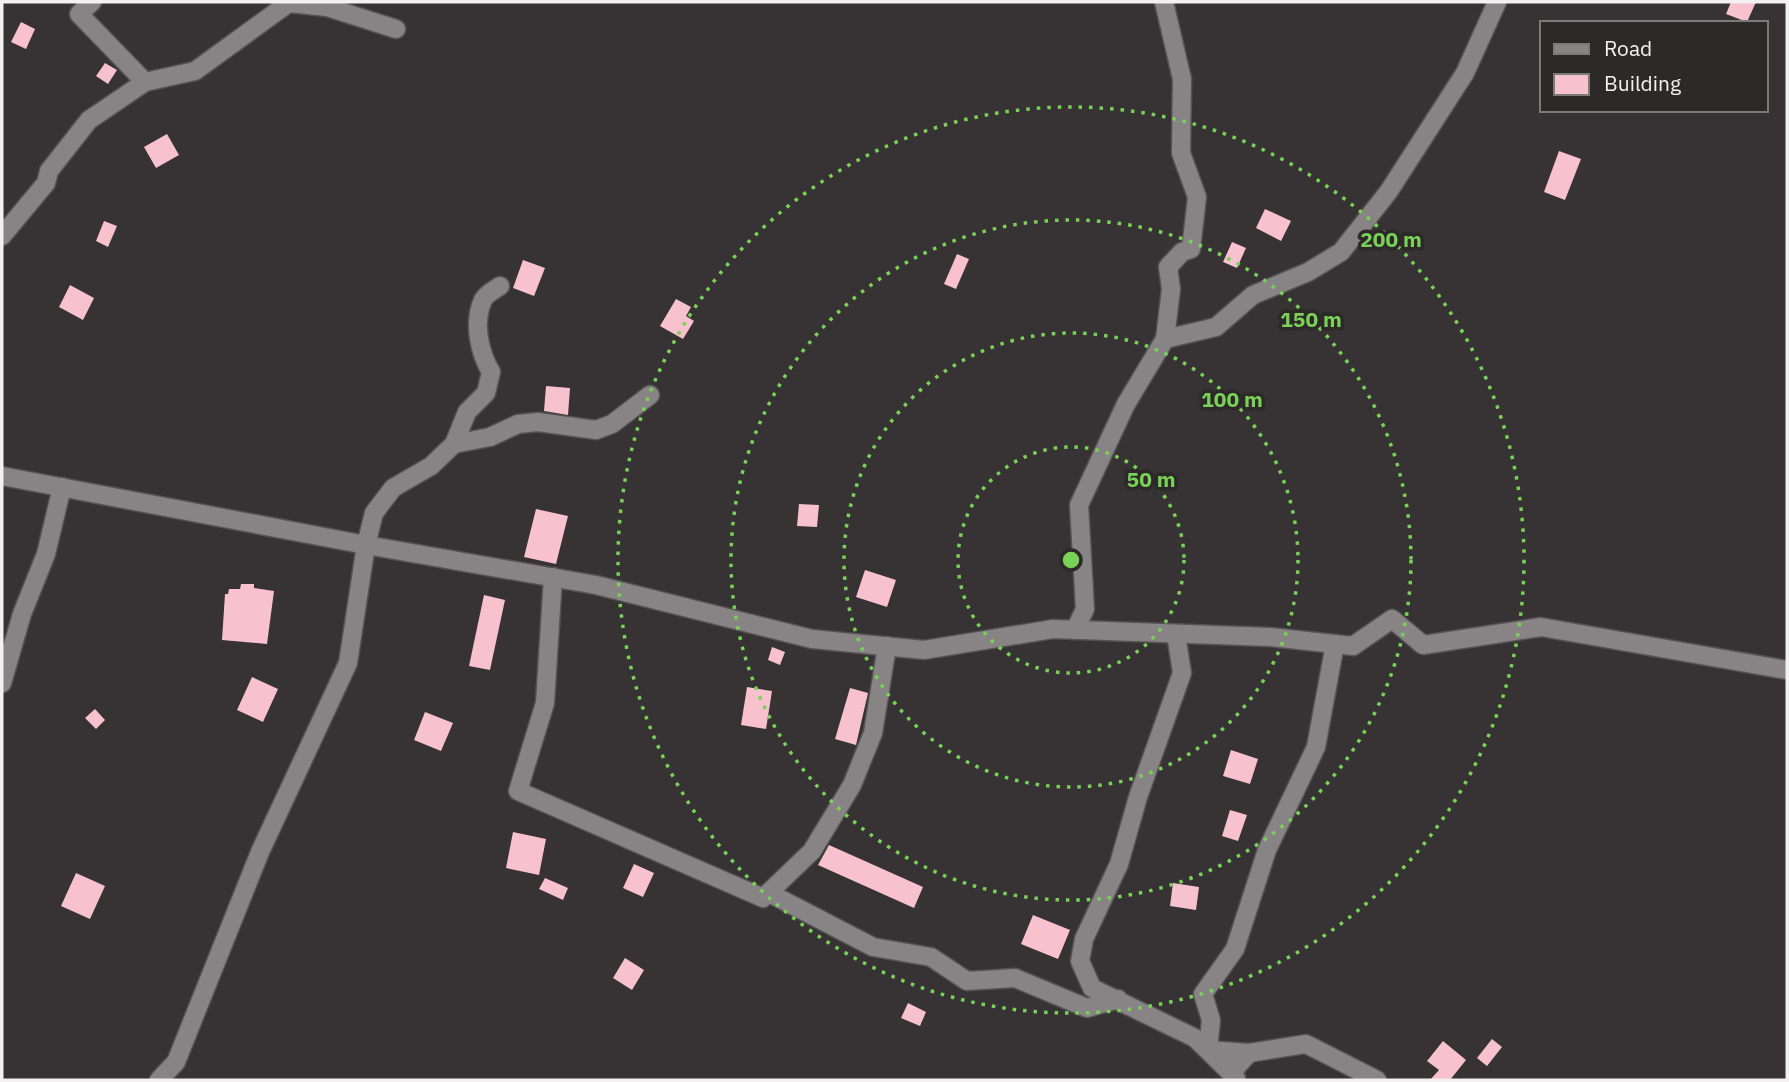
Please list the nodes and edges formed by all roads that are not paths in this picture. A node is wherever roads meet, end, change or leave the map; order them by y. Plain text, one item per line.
1 (1164, 2) edge
2 (1497, 2) edge
3 (289, 3) edge
4 (79, 6) edge
5 (396, 29) dead end
6 (145, 82) junction
7 (2, 236) edge
8 (500, 286) dead end
9 (1165, 339) junction
10 (650, 395) dead end
11 (454, 444) junction
12 (2, 476) edge
13 (62, 487) junction
14 (366, 545) junction
15 (553, 578) junction
16 (1075, 630) junction
17 (1176, 634) junction
18 (1335, 644) junction
19 (887, 646) junction
20 (1787, 670) edge
21 (2, 683) edge
22 (769, 893) junction
23 (1118, 999) junction
24 (1208, 1050) junction
25 (1249, 1053) junction
26 (1233, 1077) edge
27 (159, 1080) edge
28 (1377, 1080) edge

1 - 9 street
2 - 9 street
3 - 5 street
3 - 6 street
4 - 6 street
6 - 7 street
8 - 11 street
9 - 16 street
10 - 11 street
11 - 14 street
12 - 13 street
13 - 14 street
13 - 21 street
14 - 15 street
14 - 27 street
15 - 19 street
15 - 22 street
16 - 17 street
16 - 19 street
17 - 18 street
17 - 23 street
18 - 20 street
18 - 24 street
19 - 22 street
22 - 23 street
23 - 24 street
24 - 25 street
24 - 26 street
25 - 26 street
25 - 28 street

